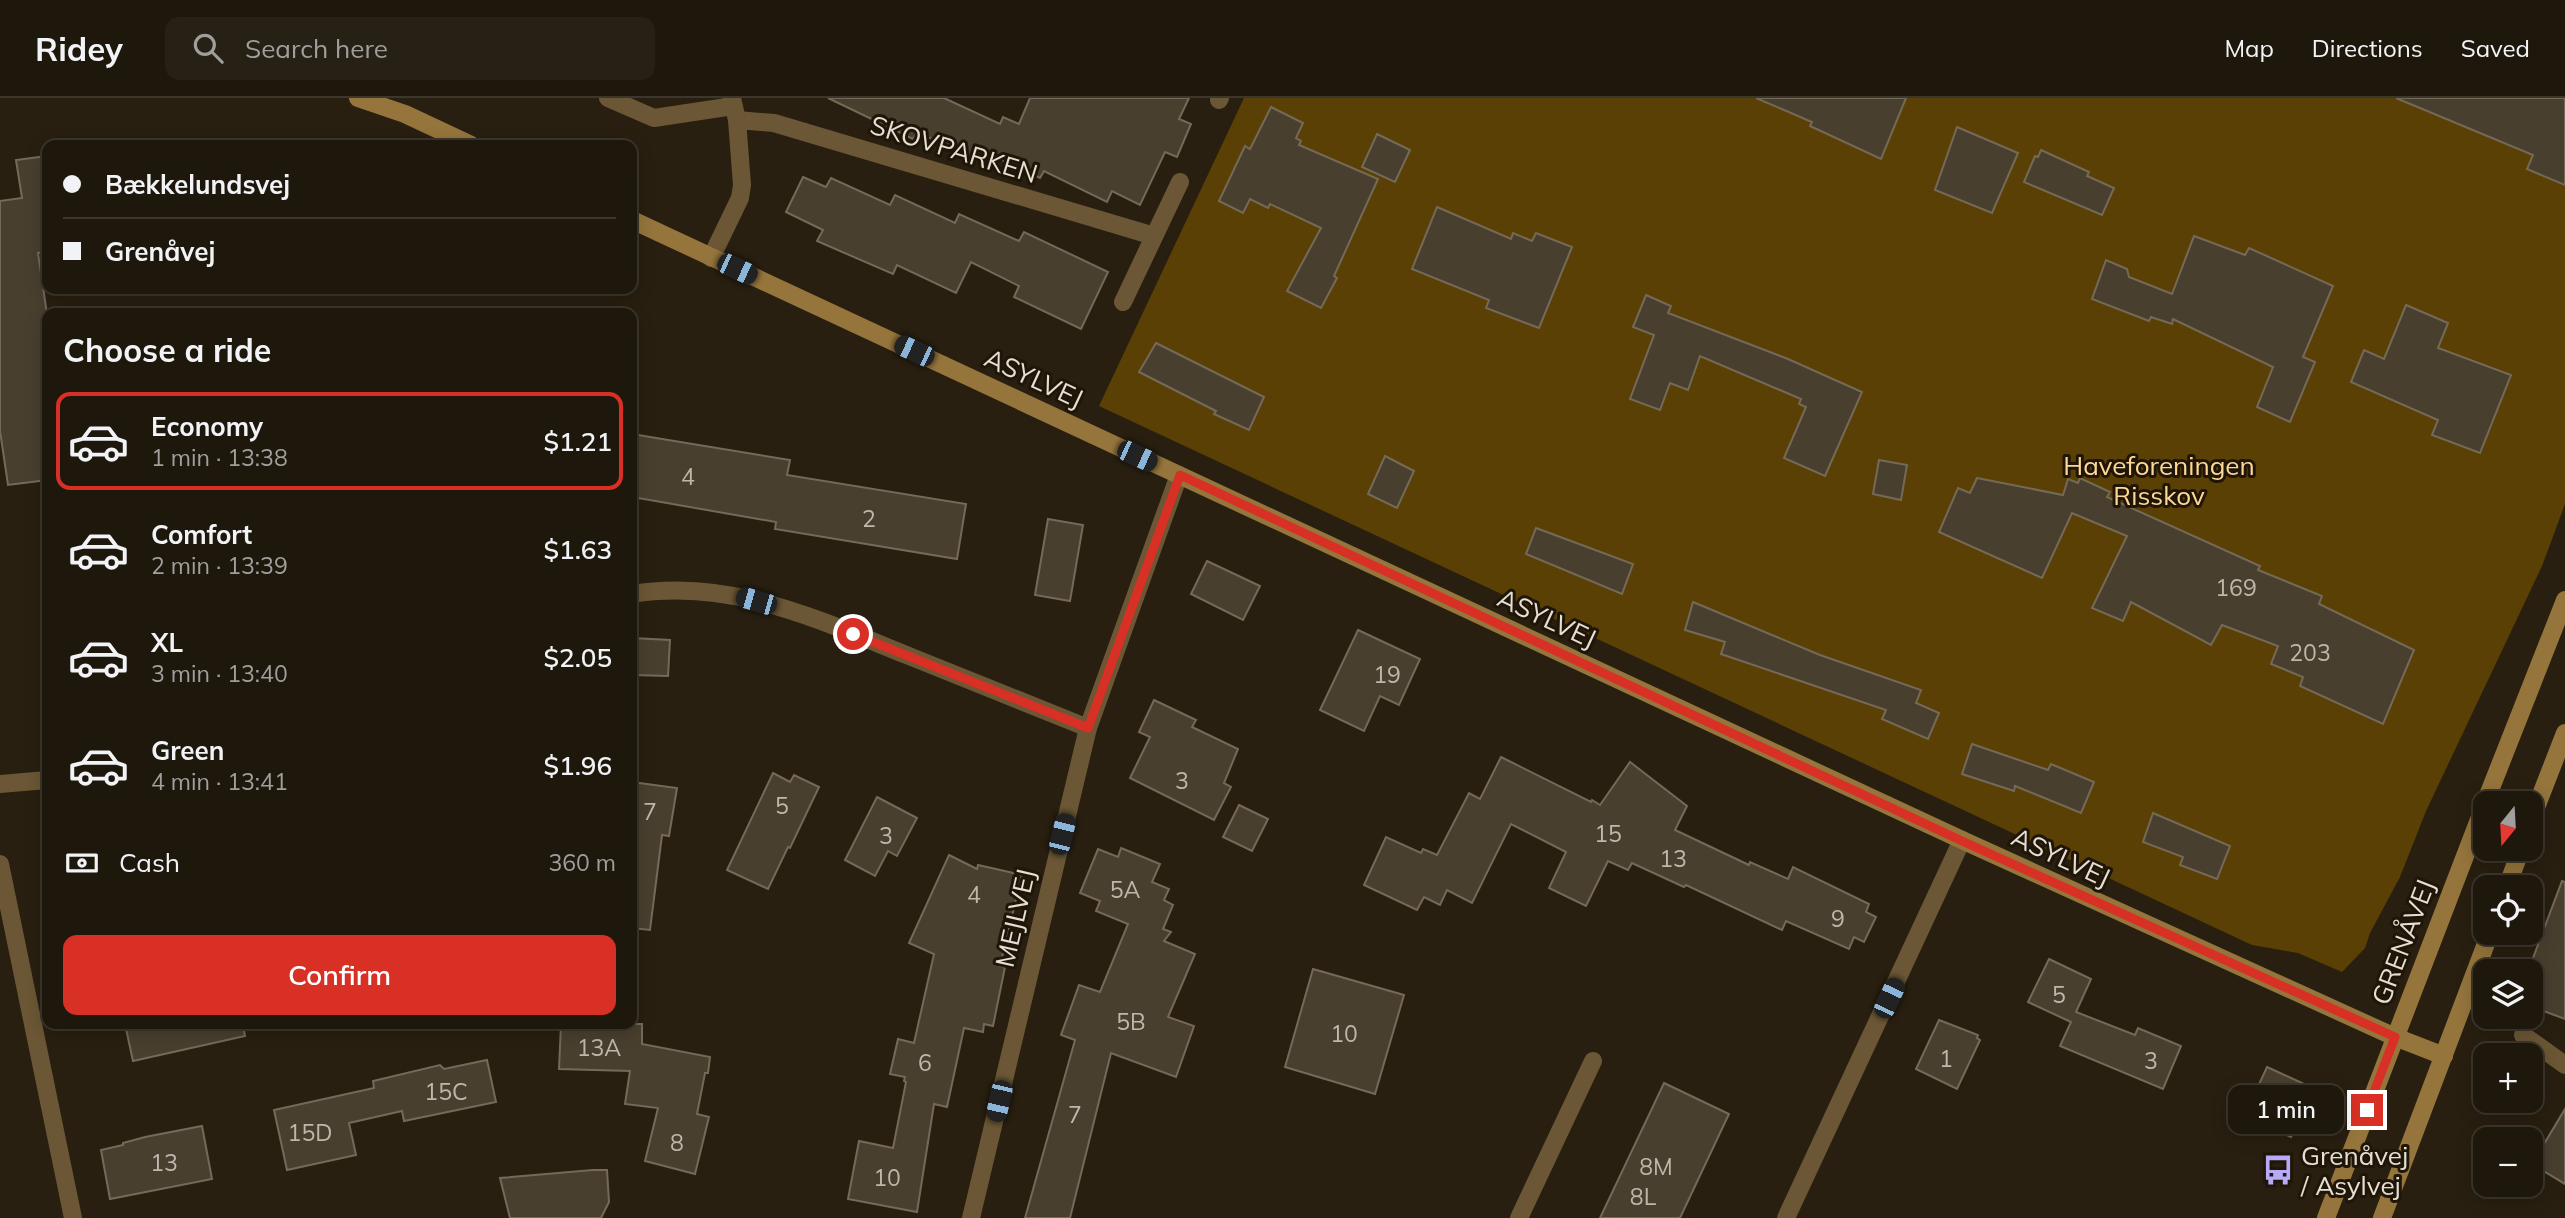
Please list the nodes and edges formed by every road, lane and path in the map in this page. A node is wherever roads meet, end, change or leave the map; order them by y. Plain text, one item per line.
1 (358, 98) edge
2 (608, 98) edge
3 (734, 108) edge
4 (460, 140) edge
5 (1180, 182) dead end
6 (637, 222) edge
7 (1154, 236) junction
8 (712, 258) junction
9 (1123, 302) dead end
10 (1180, 475) junction
11 (637, 593) edge
12 (2565, 600) edge
13 (1088, 728) junction
14 (2565, 733) edge
15 (42, 780) edge
16 (0, 784) edge
17 (2490, 791) edge
18 (2542, 791) edge
19 (2473, 835) edge
20 (1962, 841) junction
21 (0, 864) edge
22 (2486, 945) edge
23 (2523, 1035) dead end
24 (2395, 1037) junction
25 (2444, 1056) junction
26 (1593, 1061) dead end
27 (2565, 1065) edge
28 (74, 1218) edge
29 (971, 1218) edge
30 (1519, 1218) edge
31 (1786, 1218) edge
32 (2326, 1218) edge
33 (2382, 1218) edge

1 - 4 street
2 - 3 street, SKOVPARKEN
3 - 7 street, SKOVPARKEN
3 - 8 street
5 - 7 street
6 - 8 street, ASYLVEJ
7 - 9 street
8 - 10 street, ASYLVEJ
10 - 13 street, MEJLVEJ
10 - 20 street, ASYLVEJ
11 - 13 street
12 - 17 street, GRENÅVEJ
13 - 29 street, MEJLVEJ
14 - 18 street
15 - 16 street
19 - 24 street, GRENÅVEJ
20 - 24 street, ASYLVEJ
20 - 31 street
21 - 28 street
22 - 25 street
23 - 27 street
24 - 25 street, ASYLVEJ
24 - 32 street, GRENÅVEJ
25 - 33 street
26 - 30 street

